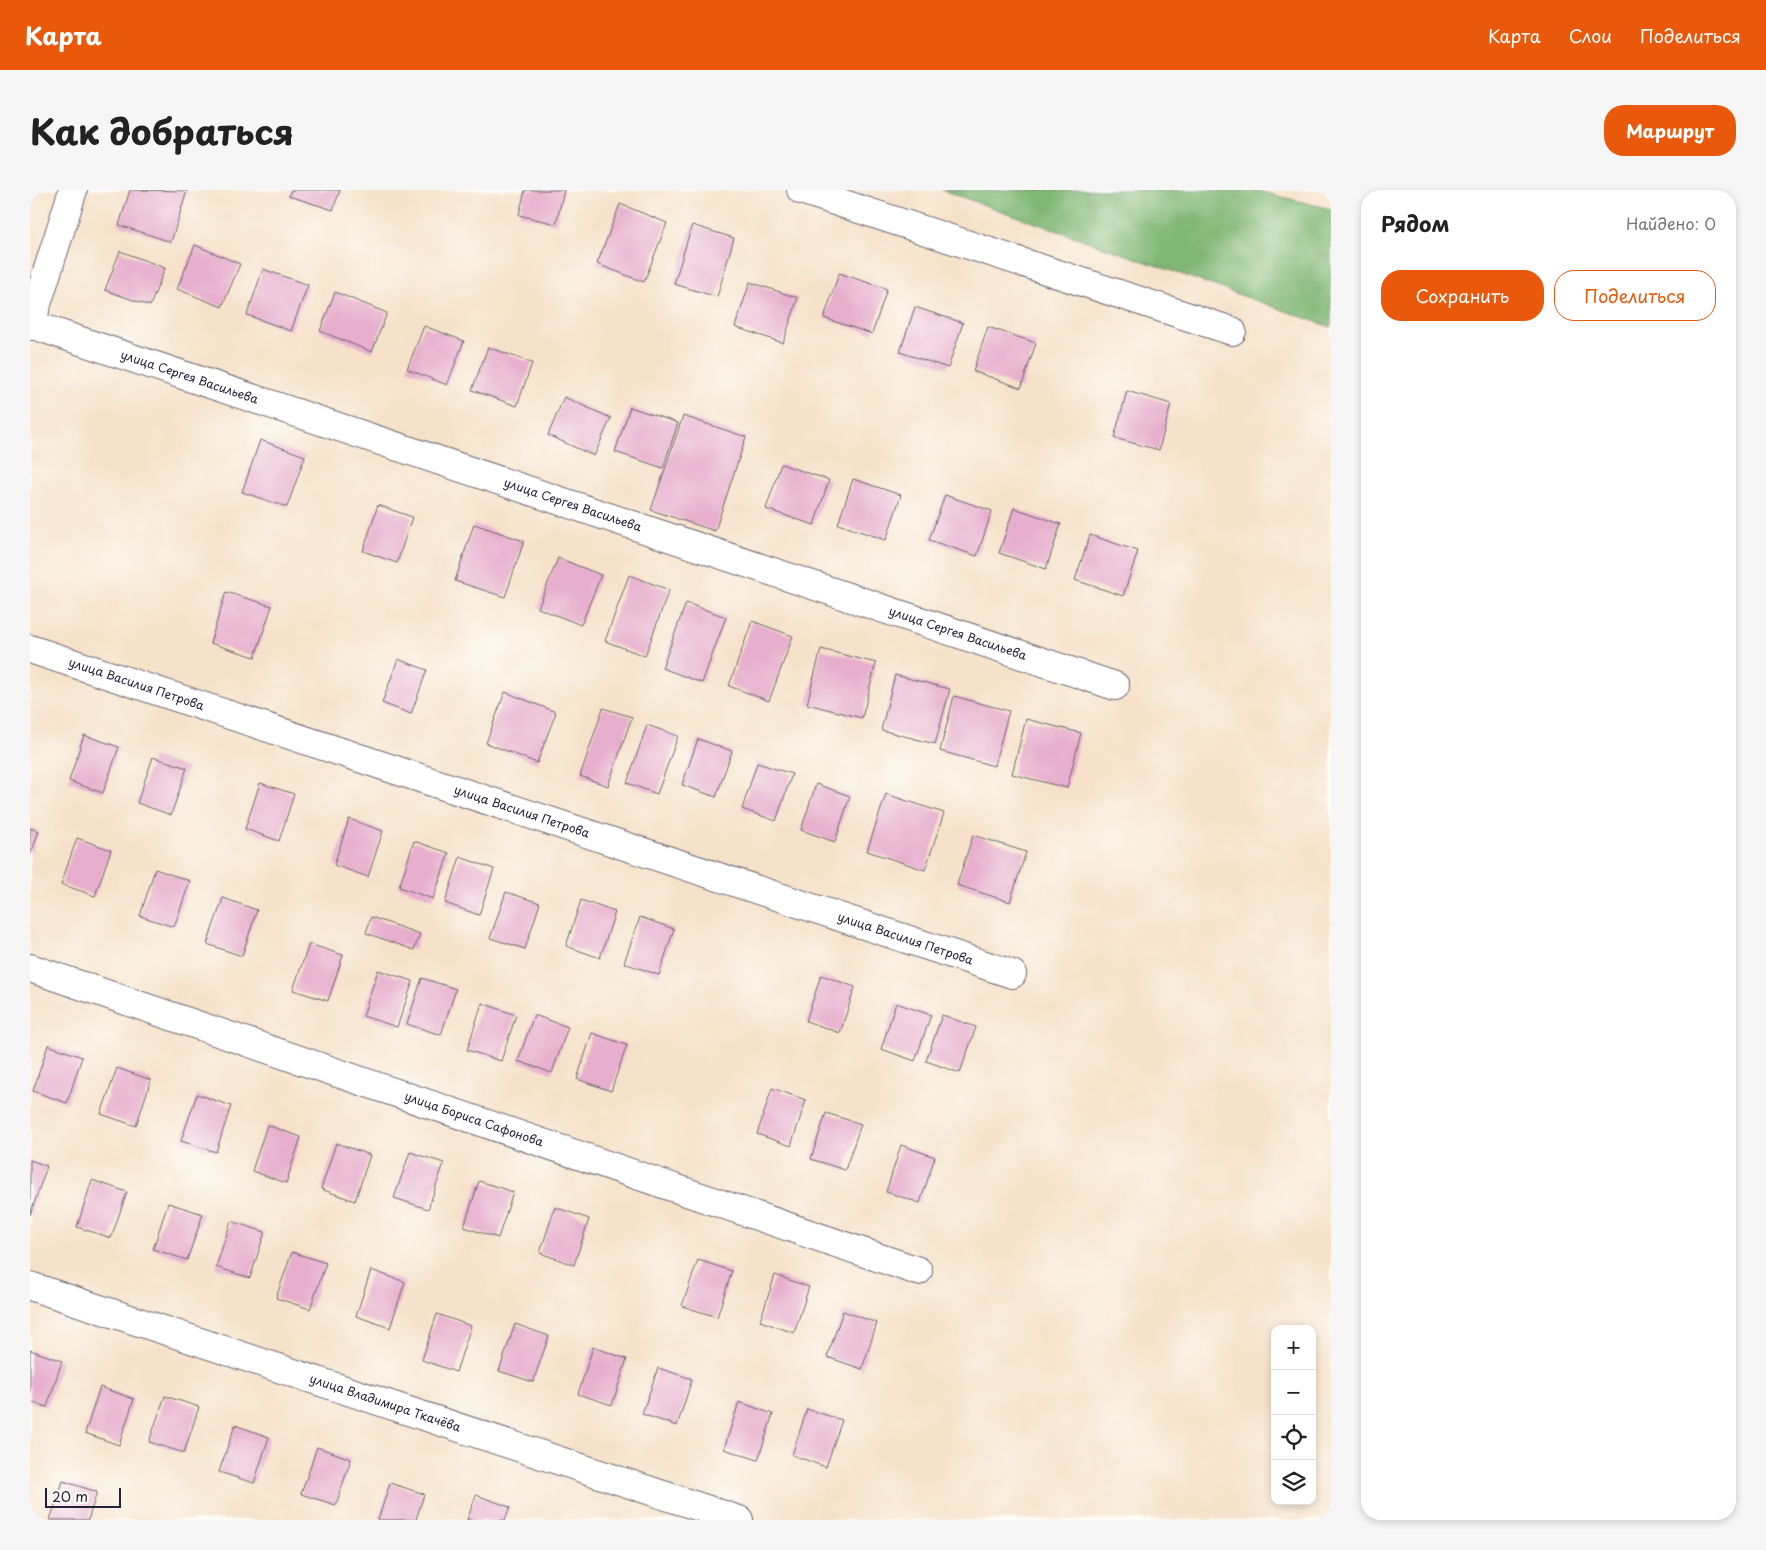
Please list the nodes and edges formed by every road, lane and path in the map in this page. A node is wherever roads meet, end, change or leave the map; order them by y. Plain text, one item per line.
1 (73, 190) edge
2 (801, 190) edge
3 (30, 325) edge
4 (1232, 331) dead end
5 (30, 649) edge
6 (1115, 686) dead end
7 (30, 968) edge
8 (1012, 974) dead end
9 (918, 1271) dead end
10 (30, 1286) edge
11 (739, 1520) edge

1 - 3 street
2 - 4 street
3 - 6 street, улица Сергея Васильева
5 - 8 street, улица Василия Петрова
7 - 9 street, улица Бориса Сафонова
10 - 11 street, улица Владимира Ткачёва

